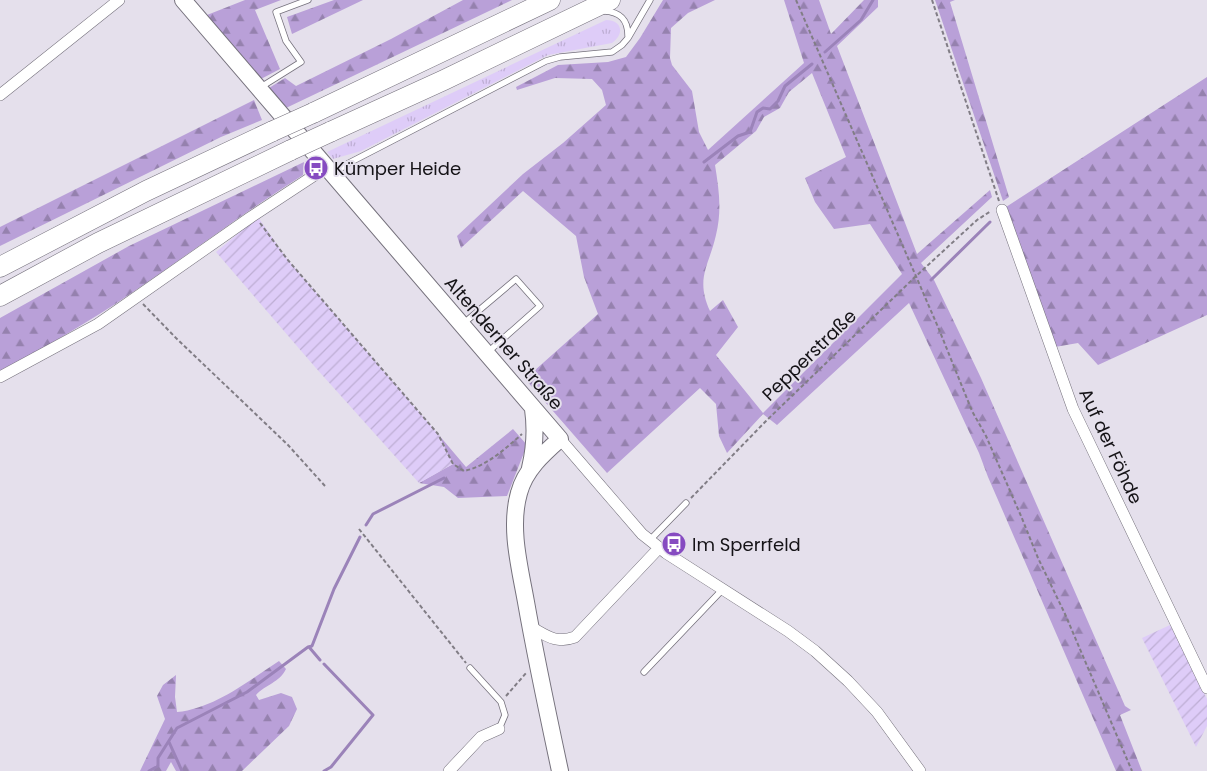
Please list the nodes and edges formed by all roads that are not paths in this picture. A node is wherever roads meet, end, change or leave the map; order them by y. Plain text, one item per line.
1 (119, 0) edge
2 (183, 0) edge
3 (308, 0) edge
4 (550, 0) edge
5 (610, 0) edge
6 (650, 0) edge
7 (526, 7) edge
8 (589, 10) junction
9 (628, 38) junction
10 (259, 88) junction
11 (0, 95) edge
12 (330, 171) junction
13 (1002, 210) road end
14 (0, 267) edge
15 (0, 296) edge
16 (462, 325) junction
17 (486, 354) junction
18 (0, 377) edge
19 (534, 416) junction
20 (560, 439) junction
21 (530, 469) junction
22 (686, 503) road end
23 (650, 540) junction
24 (660, 548) junction
25 (723, 589) junction
26 (531, 628) junction
27 (470, 668) road end
28 (644, 672) dead end
29 (1207, 688) edge
30 (499, 729) joint
31 (449, 771) edge
32 (560, 771) edge
33 (920, 771) edge

1 - 11 street
2 - 10 main road, Altenderner Straße
3 - 10 lane
4 - 7 highway
5 - 8 highway
6 - 9 lane
7 - 14 highway, bridge
8 - 9 lane
8 - 15 highway, bridge
9 - 12 lane
10 - 12 main road, Altenderner Straße
12 - 16 main road, Altenderner Straße
12 - 18 street
13 - 29 street, Auf der Föhde
16 - 17 main road, Altenderner Straße
16 - 17 lane
17 - 19 main road, Altenderner Straße
19 - 20 main road, Altenderner Straße
19 - 21 main road
20 - 21 main road
20 - 23 street, Altenderner Straße
21 - 26 main road
22 - 23 lane
23 - 24 street, Altenderner Straße
24 - 25 street, Altenderner Straße
24 - 26 street
25 - 28 lane
25 - 33 street, Altenderner Straße
26 - 32 main road
27 - 30 lane
30 - 31 street

